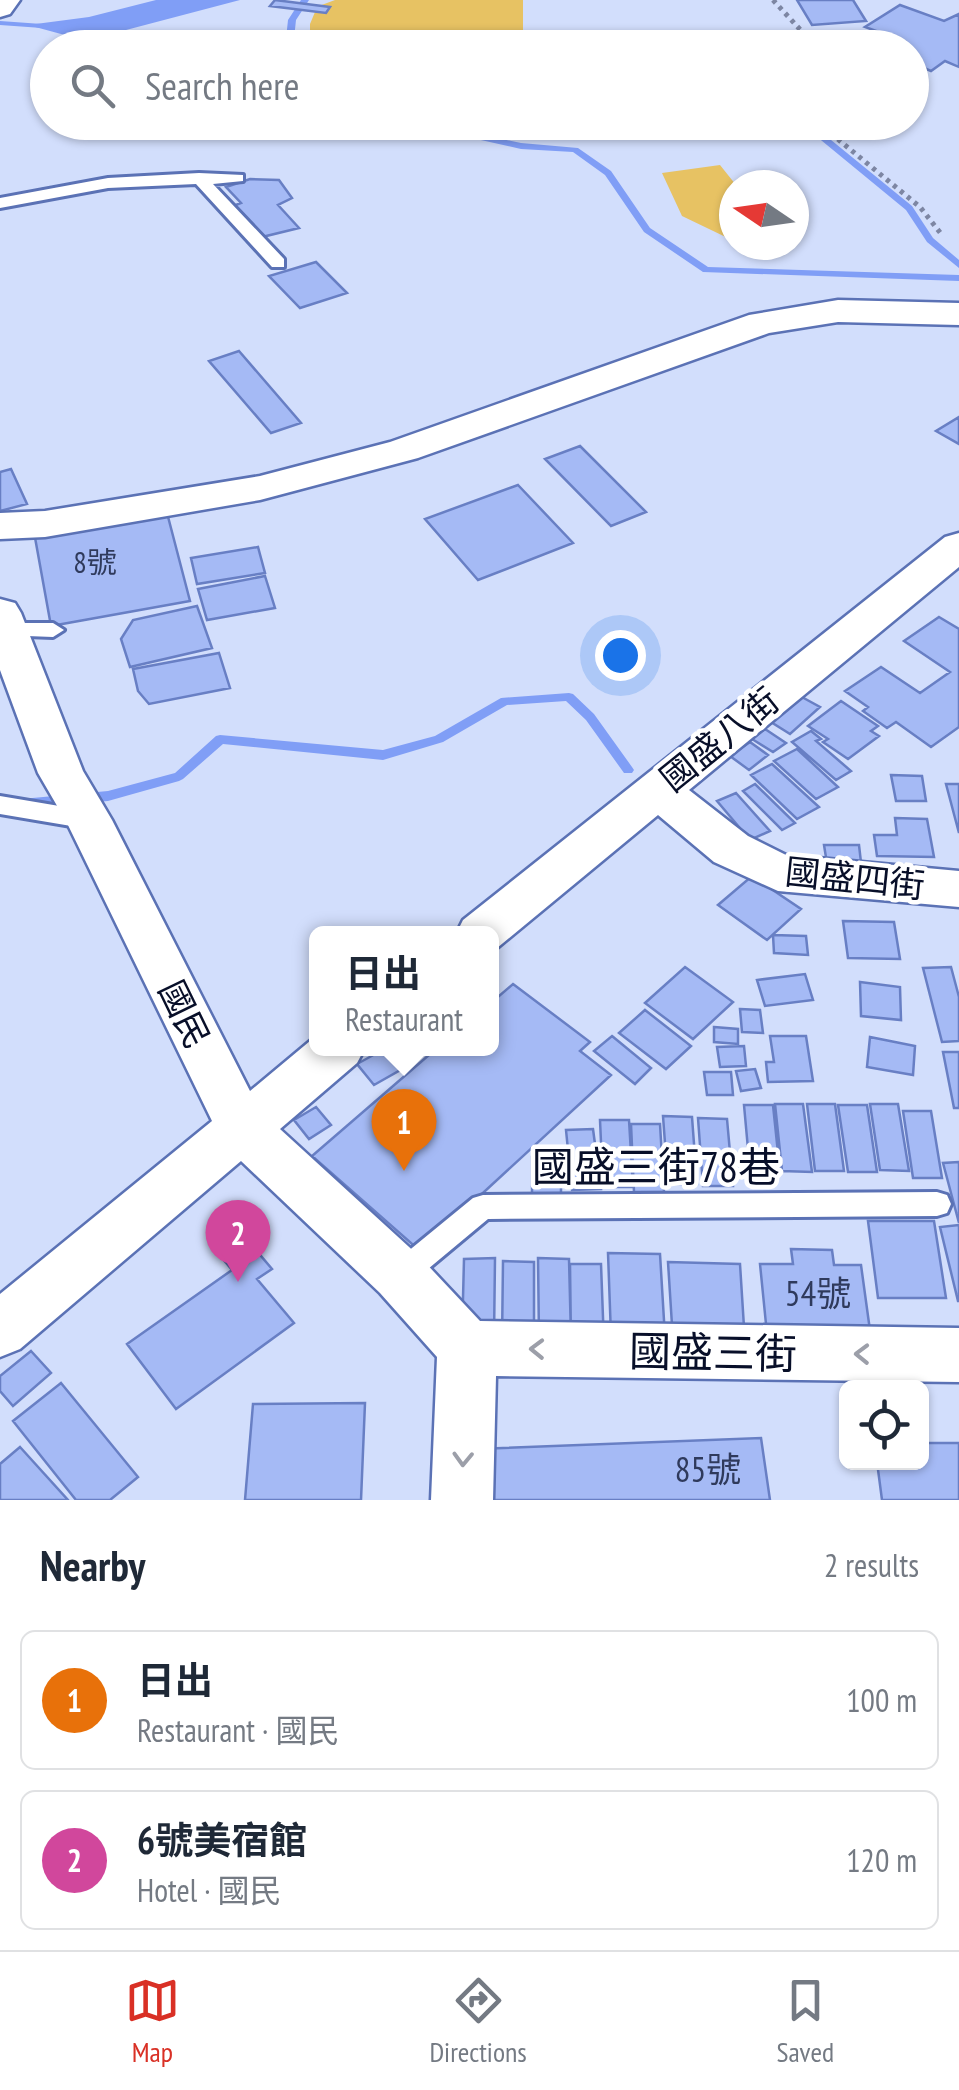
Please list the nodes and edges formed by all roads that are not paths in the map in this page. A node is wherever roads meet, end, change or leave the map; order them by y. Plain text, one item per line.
1 (6, 0) edge
2 (0, 8) edge
3 (199, 178) junction
4 (237, 178) dead end
5 (0, 203) edge
6 (278, 263) dead end
7 (959, 314) edge
8 (0, 526) edge
9 (959, 546) edge
10 (4, 622) edge
11 (54, 630) dead end
12 (657, 789) junction
13 (0, 805) edge
14 (88, 820) junction
15 (959, 889) edge
16 (490, 926) edge
17 (329, 1056) edge
18 (242, 1128) junction
19 (937, 1204) dead end
20 (400, 1275) junction
21 (0, 1330) edge
22 (467, 1348) junction
23 (959, 1356) edge
24 (462, 1500) edge

1 - 2 street
3 - 4 lane
3 - 5 lane
3 - 6 lane
7 - 8 street
9 - 12 street, 國盛八街
10 - 11 lane
10 - 14 street, 國民
12 - 15 street, 國盛四街
12 - 16 street, 國盛八街
13 - 14 lane
14 - 18 street, 國民
17 - 18 street
18 - 20 street, 國民
18 - 21 street
19 - 20 lane, 國盛三街78巷
20 - 22 street, 國民
23 -> 22 street, 國盛三街
22 -> 24 street

